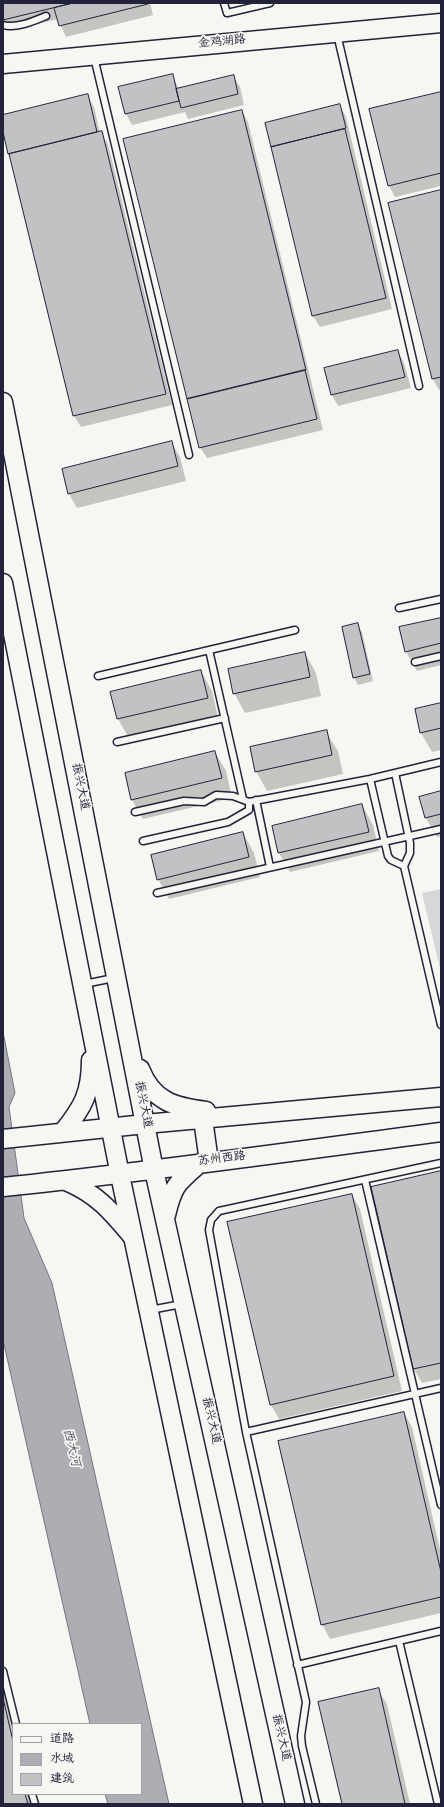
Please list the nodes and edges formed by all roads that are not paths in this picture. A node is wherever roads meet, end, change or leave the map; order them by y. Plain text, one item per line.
1 (224, 3) edge
2 (270, 3) edge
3 (46, 16) dead end
4 (441, 23) edge
5 (3, 25) edge
6 (337, 32) junction
7 (93, 56) junction
8 (3, 64) edge
9 (420, 386) dead end
10 (3, 402) edge
11 (189, 455) dead end
12 (3, 583) edge
13 (441, 599) edge
14 (399, 608) dead end
15 (295, 630) dead end
16 (209, 650) junction
17 (441, 656) edge
18 (415, 662) dead end
19 (98, 676) dead end
20 (225, 718) junction
21 (117, 742) dead end
22 (441, 762) edge
23 (395, 773) junction
24 (370, 779) junction
25 (249, 800) junction
26 (135, 812) dead end
27 (441, 829) edge
28 (409, 836) junction
29 (143, 841) dead end
30 (383, 842) junction
31 (404, 866) junction
32 (270, 867) junction
33 (157, 894) dead end
34 (116, 977) junction
35 (83, 984) junction
36 (441, 1025) edge
37 (91, 1027) junction
38 (128, 1037) junction
39 (441, 1097) edge
40 (235, 1116) junction
41 (203, 1119) junction
42 (145, 1124) junction
43 (111, 1127) junction
44 (441, 1132) edge
45 (55, 1133) junction
46 (3, 1139) edge
47 (204, 1162) junction
48 (441, 1163) edge
49 (154, 1170) junction
50 (120, 1175) junction
51 (365, 1180) junction
52 (58, 1181) junction
53 (3, 1187) edge
54 (165, 1220) junction
55 (134, 1237) junction
56 (184, 1304) junction
57 (149, 1310) junction
58 (441, 1388) edge
59 (415, 1394) junction
60 (246, 1432) junction
61 (441, 1505) edge
62 (441, 1631) edge
63 (399, 1641) junction
64 (297, 1665) junction
65 (3, 1671) edge
66 (16, 1723) edge
67 (253, 1804) edge
68 (295, 1804) edge
69 (316, 1804) edge
70 (438, 1804) edge

1 - 2 lane
3 - 5 lane
4 - 6 main road, 金鸡湖路
6 - 7 main road, 金鸡湖路
6 - 9 lane
7 - 8 main road, 金鸡湖路
7 - 11 lane
10 - 34 main road, 振兴大道
12 - 35 main road
13 - 14 lane
15 - 16 lane
16 - 19 lane
16 - 20 lane
17 - 18 lane
20 - 21 lane
20 - 25 lane
22 - 23 lane
23 - 24 lane
23 - 28 lane
24 - 25 lane
24 - 30 lane
25 - 26 lane
25 - 29 lane
25 - 32 lane
27 - 28 lane
28 - 30 lane
28 - 31 lane
30 - 31 lane
30 - 32 lane
31 - 36 lane
32 - 33 lane
34 - 35 lane
34 - 38 main road, 振兴大道
35 - 37 main road
37 - 43 main road
37 - 45 main road
38 - 40 main road
38 - 42 main road, 振兴大道
39 - 40 main road
40 - 41 main road
41 - 42 main road
41 - 47 main road
42 - 43 main road
42 - 49 main road, 振兴大道
43 - 45 main road
43 - 50 main road
44 - 47 main road, 苏州西路
45 - 46 main road
47 - 49 main road, 苏州西路
47 - 54 main road
48 - 51 lane
49 - 50 main road, 苏州西路
49 - 54 main road, 振兴大道
50 - 52 main road, 苏州西路
50 - 55 main road
51 - 59 lane
51 - 60 lane
52 - 53 main road, 苏州西路
52 - 55 main road
54 - 56 main road, 振兴大道
55 - 57 main road
56 - 57 lane
56 - 68 main road, 振兴大道
57 - 67 main road
58 - 59 lane
59 - 60 lane
59 - 61 lane
60 - 64 lane
62 - 63 lane
63 - 64 lane
63 - 70 lane
64 - 69 lane
65 - 66 lane

